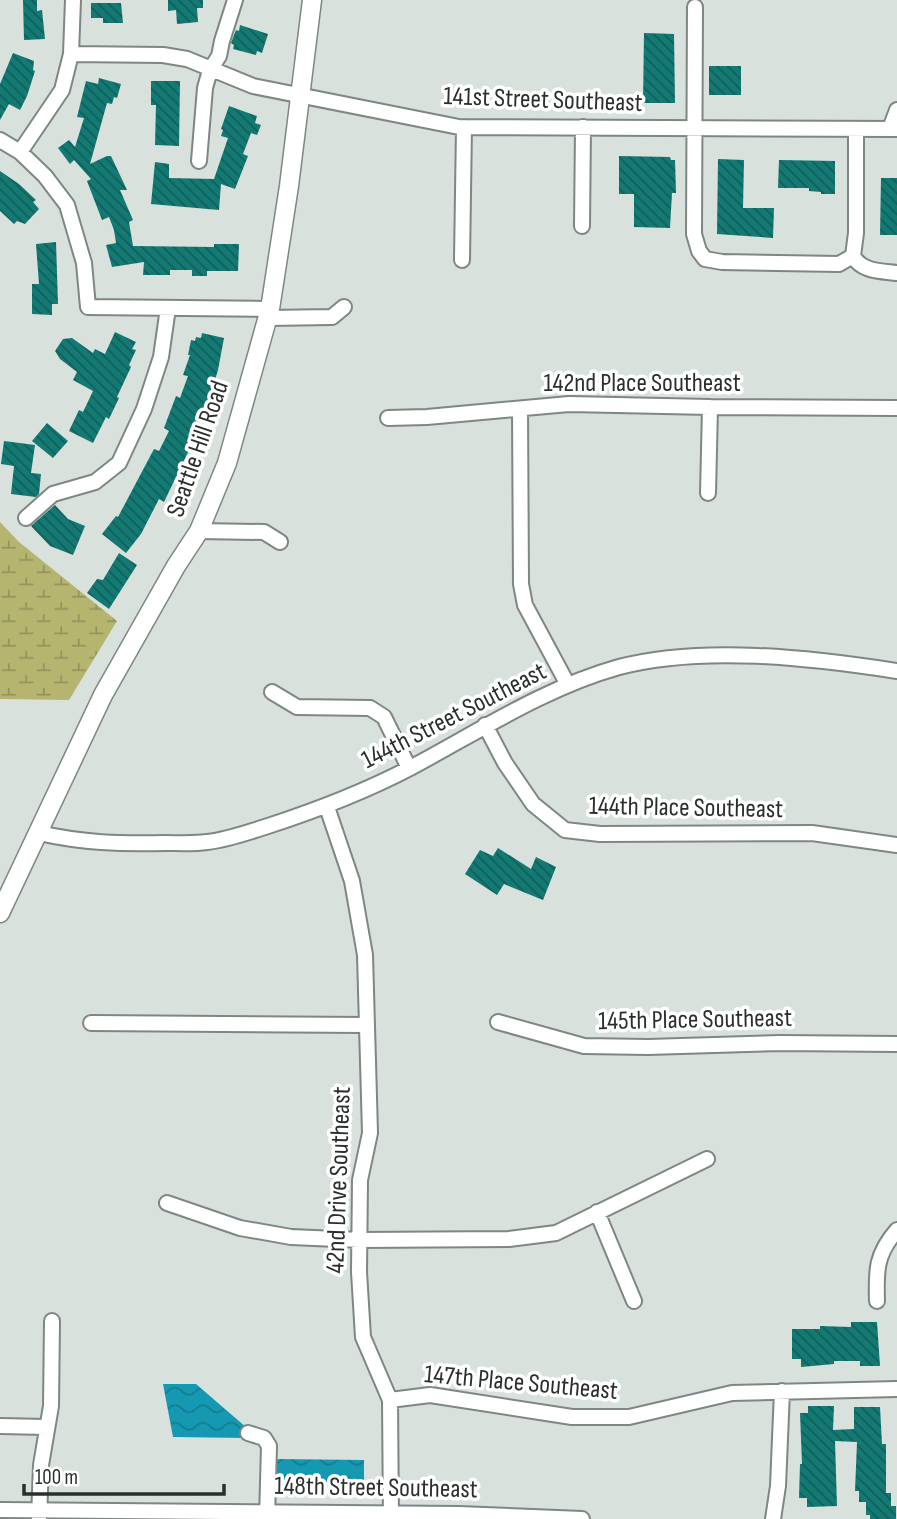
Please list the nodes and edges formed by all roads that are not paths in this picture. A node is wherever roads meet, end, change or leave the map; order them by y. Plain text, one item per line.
1 (73, 0) edge
2 (235, 0) edge
3 (312, 0) edge
4 (695, 7) dead end
5 (71, 54) junction
6 (210, 70) junction
7 (300, 97) junction
8 (897, 110) edge
9 (464, 127) junction
10 (583, 127) junction
11 (694, 128) junction
12 (856, 129) junction
13 (893, 129) edge
14 (0, 140) edge
15 (20, 152) junction
16 (199, 161) dead end
17 (582, 226) dead end
18 (853, 256) junction
19 (462, 260) dead end
20 (897, 273) edge
21 (344, 307) dead end
22 (168, 308) junction
23 (269, 313) junction
24 (710, 407) junction
25 (897, 408) edge
26 (520, 409) junction
27 (388, 418) dead end
28 (708, 493) dead end
29 (26, 518) dead end
30 (199, 531) junction
31 (280, 542) dead end
32 (897, 671) edge
33 (568, 685) junction
34 (272, 692) dead end
35 (485, 725) junction
36 (409, 768) junction
37 (327, 807) junction
38 (39, 833) junction
39 (897, 845) edge
40 (0, 913) edge
41 (498, 1022) dead end
42 (91, 1023) dead end
43 (365, 1025) junction
44 (897, 1044) edge
45 (707, 1158) dead end
46 (167, 1203) dead end
47 (597, 1212) junction
48 (897, 1230) edge
49 (360, 1240) junction
50 (634, 1301) dead end
51 (877, 1301) dead end
52 (52, 1321) dead end
53 (897, 1389) edge
54 (782, 1391) junction
55 (390, 1400) junction
56 (0, 1426) edge
57 (47, 1427) junction
58 (248, 1433) dead end
59 (0, 1510) edge
60 (39, 1515) edge
61 (168, 1515) edge
62 (267, 1515) edge
63 (391, 1516) edge
64 (582, 1519) edge
65 (773, 1519) edge

1 - 5 street
2 - 6 street
3 - 7 main road, Seattle Hill Road
4 - 11 street
5 - 6 street, 141st Street Southeast
5 - 15 street
6 - 7 street, 141st Street Southeast
6 - 16 street
7 - 9 street, 141st Street Southeast
7 - 23 main road, Seattle Hill Road
8 - 13 street
9 - 10 street, 141st Street Southeast
9 - 19 street
10 - 11 street, 141st Street Southeast
10 - 17 street
11 - 12 street, 141st Street Southeast
11 - 18 street
12 - 13 street, 141st Street Southeast
12 - 18 street
14 - 15 street
15 - 22 street
18 - 20 street
21 - 23 street
22 - 23 street
22 - 29 street
23 - 30 main road, Seattle Hill Road
24 - 25 street, 142nd Place Southeast
24 - 26 street, 142nd Place Southeast
24 - 28 street
26 - 27 street, 142nd Place Southeast
26 - 33 street
30 - 31 street
30 - 38 main road, Seattle Hill Road
32 - 33 street, 144th Street Southeast
33 - 35 street, 144th Street Southeast
34 - 36 street
35 - 36 street, 144th Street Southeast
35 - 39 street, 144th Place Southeast
36 - 37 street, 144th Street Southeast
37 - 38 street, 144th Street Southeast
37 - 43 street, 42nd Drive Southeast
38 - 40 main road, Seattle Hill Road
41 - 44 street, 145th Place Southeast
42 - 43 street
43 - 49 street, 42nd Drive Southeast
45 - 47 street
46 - 49 street
47 - 49 street
47 - 50 street
48 - 51 street
49 - 55 street, 42nd Drive Southeast
52 - 57 street
53 - 54 street, 147th Place Southeast
54 - 55 street, 147th Place Southeast
54 - 65 street
55 - 63 street, 42nd Drive Southeast
56 - 57 street
57 - 60 street
58 - 62 street
59 - 60 street, 148th Street Southeast
60 - 61 street, 148th Street Southeast
61 - 62 street, 148th Street Southeast
62 - 63 street, 148th Street Southeast
63 - 64 street, 148th Street Southeast

